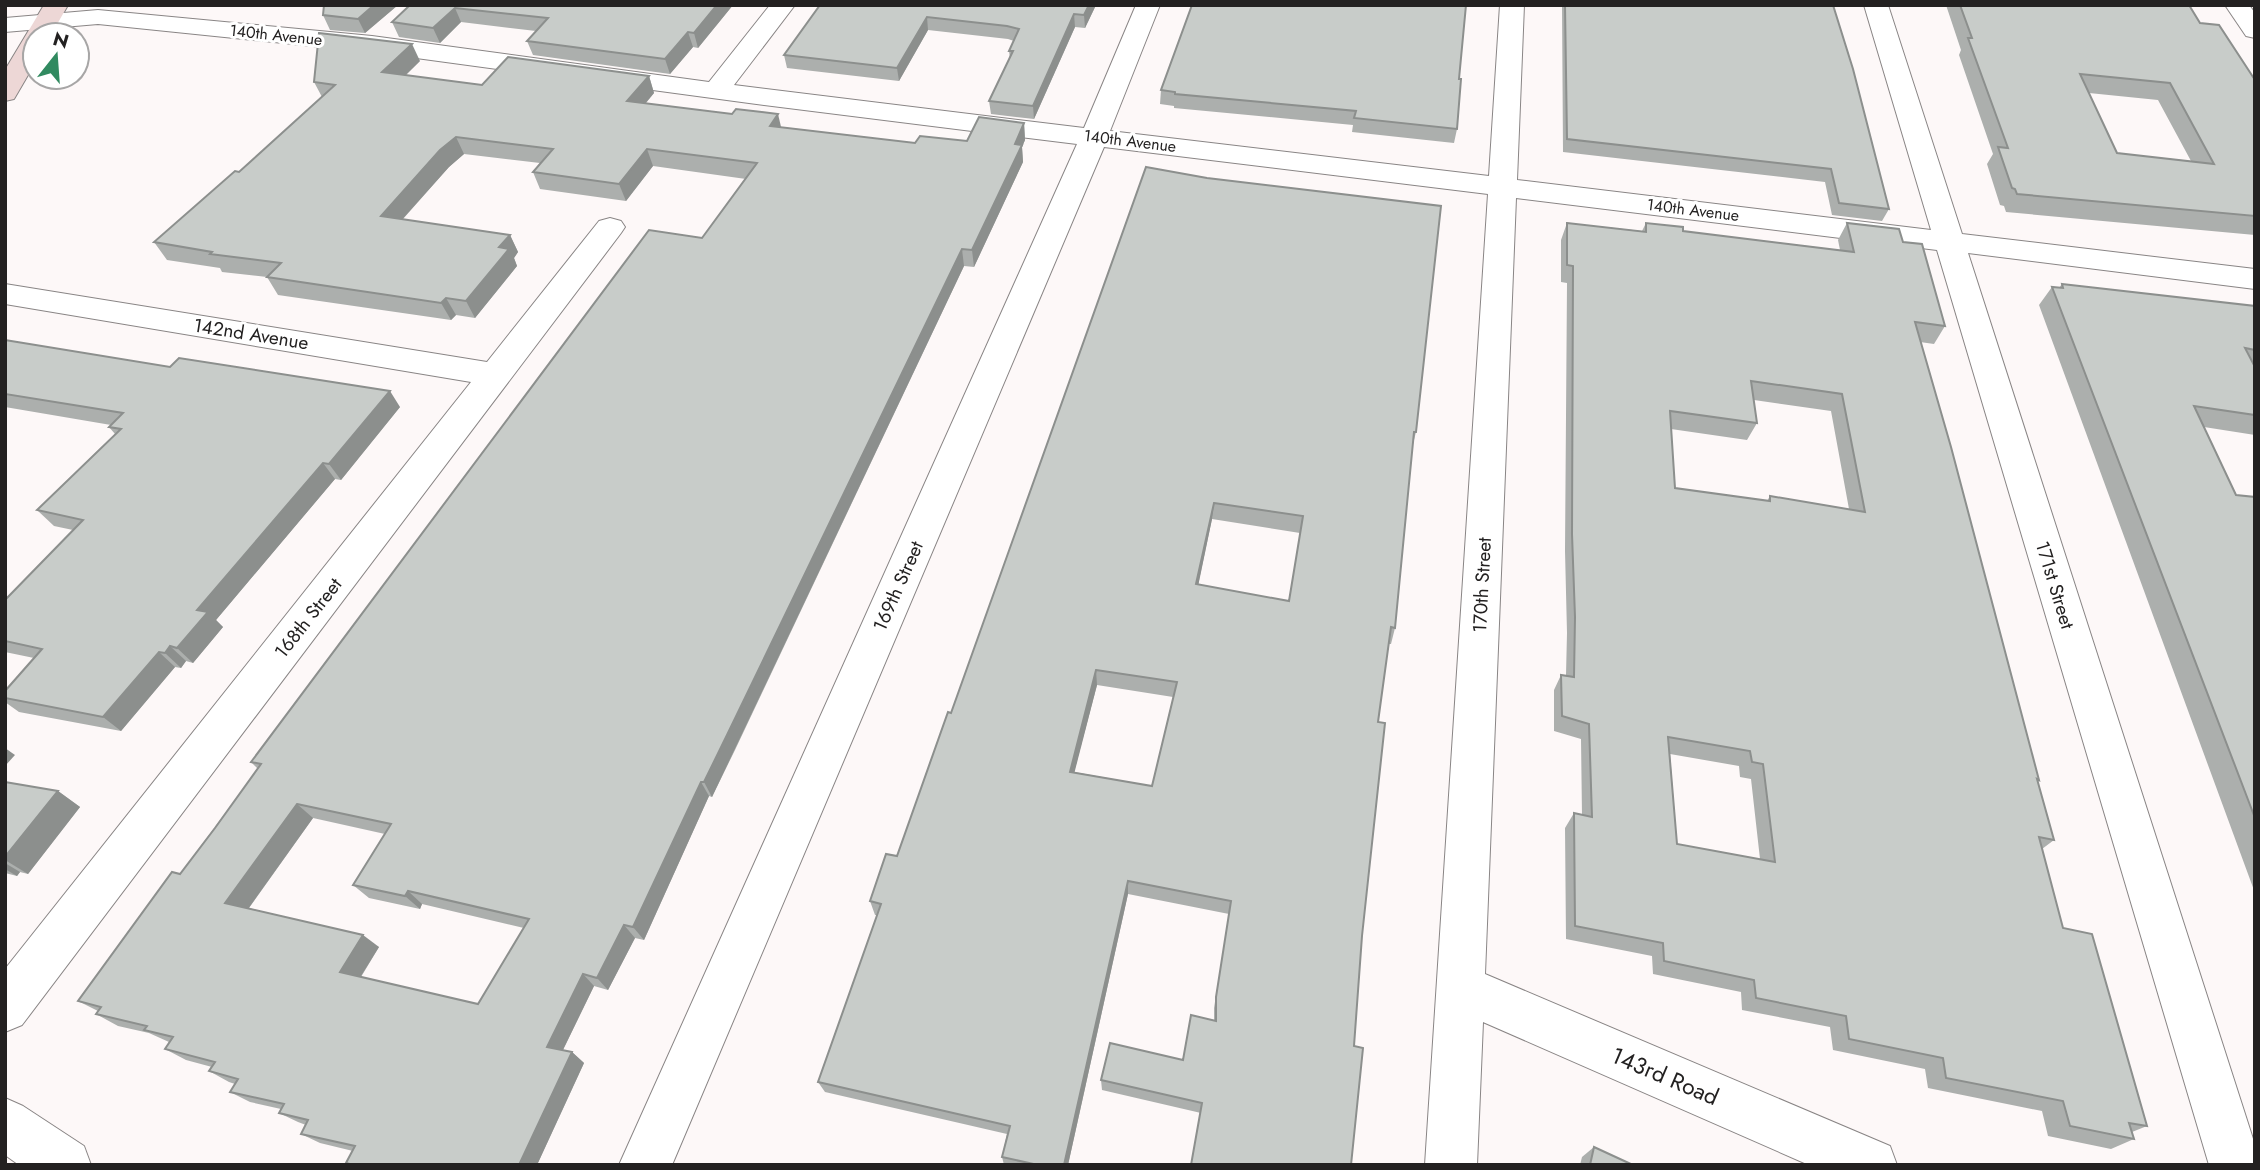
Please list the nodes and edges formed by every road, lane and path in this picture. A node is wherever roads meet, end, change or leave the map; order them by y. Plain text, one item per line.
1 (783, 5) edge
2 (1148, 5) edge
3 (1512, 5) edge
4 (1876, 5) edge
5 (2237, 5) edge
6 (71, 21) edge
7 (396, 24) edge
8 (2255, 31) edge
9 (372, 44) junction
10 (21, 65) edge
11 (716, 90) junction
12 (5, 93) edge
13 (1094, 137) junction
14 (1503, 187) junction
15 (610, 227) dead end
16 (1948, 242) junction
17 (2255, 279) edge
18 (5, 294) edge
19 (497, 375) junction
20 (1460, 988) junction
21 (5, 1008) edge
22 (5, 1124) edge
23 (65, 1165) edge
24 (645, 1165) edge
25 (1451, 1165) edge
26 (1871, 1165) edge
27 (2235, 1165) edge

1 - 11 street
2 - 13 street, 169th Street
3 - 14 street, 170th Street
4 - 16 street, 171st Street
5 - 8 street
6 - 9 street, 140th Avenue
7 - 9 street
9 - 11 street, 140th Avenue
10 - 12 main road
11 - 13 street, 140th Avenue
13 - 14 street, 140th Avenue
13 - 24 street, 169th Street
14 - 16 street, 140th Avenue
14 - 20 street, 170th Street
15 - 19 street, 168th Street
16 - 17 street, 140th Avenue
16 - 27 street, 171st Street
18 - 19 street, 142nd Avenue
19 - 21 street, 168th Street
20 - 25 street, 170th Street
20 - 26 street, 143rd Road
22 - 23 street

